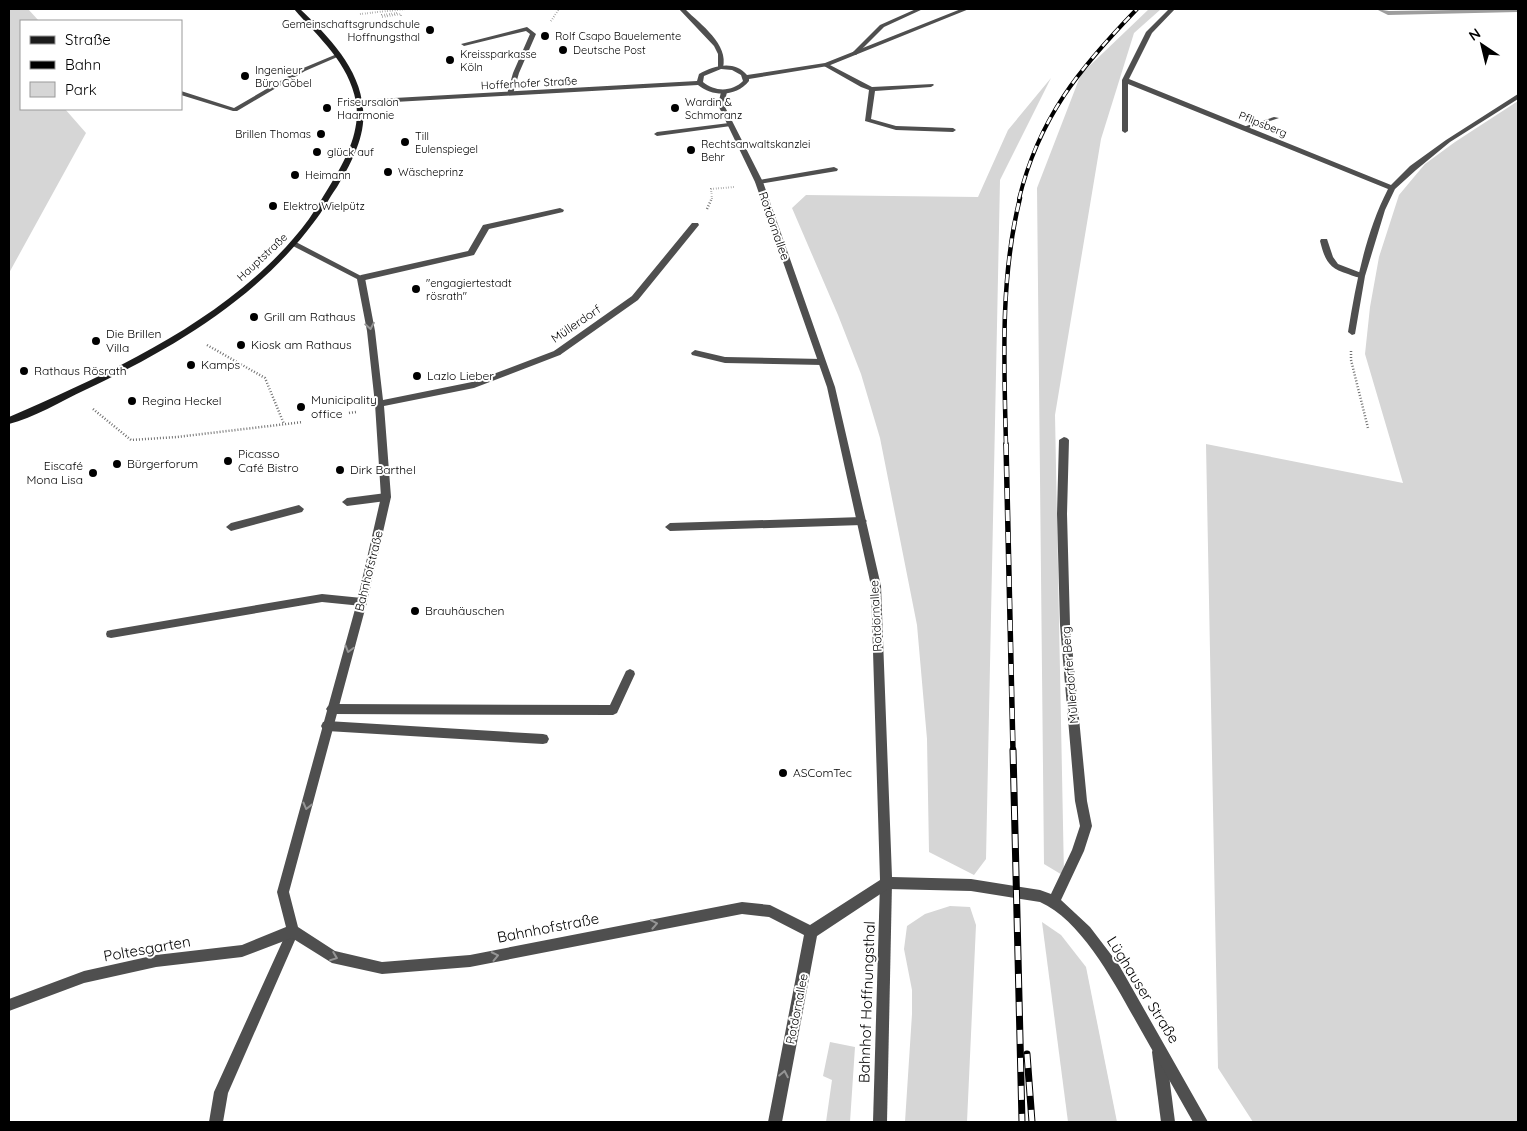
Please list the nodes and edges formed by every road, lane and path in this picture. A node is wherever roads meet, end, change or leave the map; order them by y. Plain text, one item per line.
1 (297, 9) edge
2 (406, 9) edge
3 (682, 9) edge
4 (920, 9) edge
5 (966, 9) edge
6 (1172, 9) edge
7 (397, 13) dead end
8 (360, 14) dead end
9 (401, 16) dead end
10 (464, 44) dead end
11 (854, 54) junction
12 (338, 55) junction
13 (826, 65) junction
14 (721, 67) junction
15 (746, 78) junction
16 (1125, 80) junction
17 (700, 83) junction
18 (932, 85) dead end
19 (872, 88) junction
20 (724, 92) junction
21 (182, 93) edge
22 (510, 94) junction
23 (1518, 96) edge
24 (359, 102) junction
25 (1276, 118) dead end
26 (730, 125) junction
27 (1243, 128) junction
28 (953, 130) dead end
29 (1125, 131) dead end
30 (657, 134) dead end
31 (834, 168) dead end
32 (759, 182) junction
33 (1392, 188) junction
34 (560, 210) dead end
35 (695, 226) joint
36 (1324, 241) dead end
37 (294, 243) junction
38 (1361, 276) junction
39 (360, 278) junction
40 (185, 332) junction
41 (1352, 332) joint
42 (695, 353) dead end
43 (822, 362) junction
44 (74, 393) junction
45 (379, 404) junction
46 (9, 421) edge
47 (302, 422) dead end
48 (284, 424) junction
49 (1368, 428) dead end
50 (1064, 440) dead end
51 (386, 497) junction
52 (347, 502) dead end
53 (299, 509) dead end
54 (862, 522) junction
55 (231, 527) dead end
56 (670, 527) dead end
57 (362, 602) junction
58 (111, 634) dead end
59 (630, 674) dead end
60 (332, 709) junction
61 (328, 726) junction
62 (543, 739) dead end
63 (886, 883) junction
64 (1054, 902) junction
65 (293, 931) junction
66 (811, 932) junction
67 (9, 1005) edge
68 (1158, 1046) junction
69 (216, 1122) edge
70 (775, 1122) edge
71 (880, 1122) edge
72 (1168, 1122) edge
73 (1201, 1122) edge

1 - 12 main road, Hauptstraße
2 - 8 path
3 - 14 street
4 - 11 street
5 - 11 street
6 - 16 street
7 - 9 path
10 - 22 street
11 - 13 street
12 - 21 street
12 - 24 main road, Hauptstraße
13 - 15 street
13 - 19 street
14 - 15 street
14 - 17 street
15 - 20 street
16 - 27 street, Pflipsberg
16 - 29 street
17 - 20 street
17 - 22 street, Hofferhofer Straße
18 - 19 street
19 - 28 street
20 - 26 street, Rotdornallee
22 - 24 street, Hofferhofer Straße
23 - 33 street
24 - 37 main road, Hauptstraße
25 - 27 street
26 - 30 street
26 - 32 street, Rotdornallee
27 - 33 street, Pflipsberg
31 - 32 street
32 - 35 path
32 - 43 street, Rotdornallee
33 - 38 street
34 - 39 street
35 - 45 street, Müllerdorf
36 - 38 street
37 - 39 street
37 - 40 main road, Hauptstraße
38 - 41 street
39 -> 45 street, Bahnhofstraße
40 - 44 main road, Hauptstraße
40 - 48 path
41 - 49 path
42 - 43 street
43 - 54 street, Rotdornallee
44 - 46 main road, Hauptstraße
44 - 48 path
45 - 51 street, Bahnhofstraße
47 - 48 path
50 - 64 street, Müllerdorfer Berg
51 - 52 street
51 - 57 street, Bahnhofstraße
53 - 55 street
54 - 56 street
54 - 63 street, Rotdornallee
57 - 58 street
57 -> 60 street, Bahnhofstraße
59 - 60 street
60 - 61 street, Bahnhofstraße
61 - 62 street
61 -> 65 street, Bahnhofstraße
63 - 64 street, Lüghauser Straße
63 - 66 street
63 - 71 street, Bahnhof Hoffnungsthal
64 - 68 street, Lüghauser Straße
65 -> 66 street, Bahnhofstraße
65 - 67 street, Poltesgarten
65 - 69 street
70 -> 66 street, Rotdornallee
68 - 72 street
68 - 73 street, Lüghauser Straße

